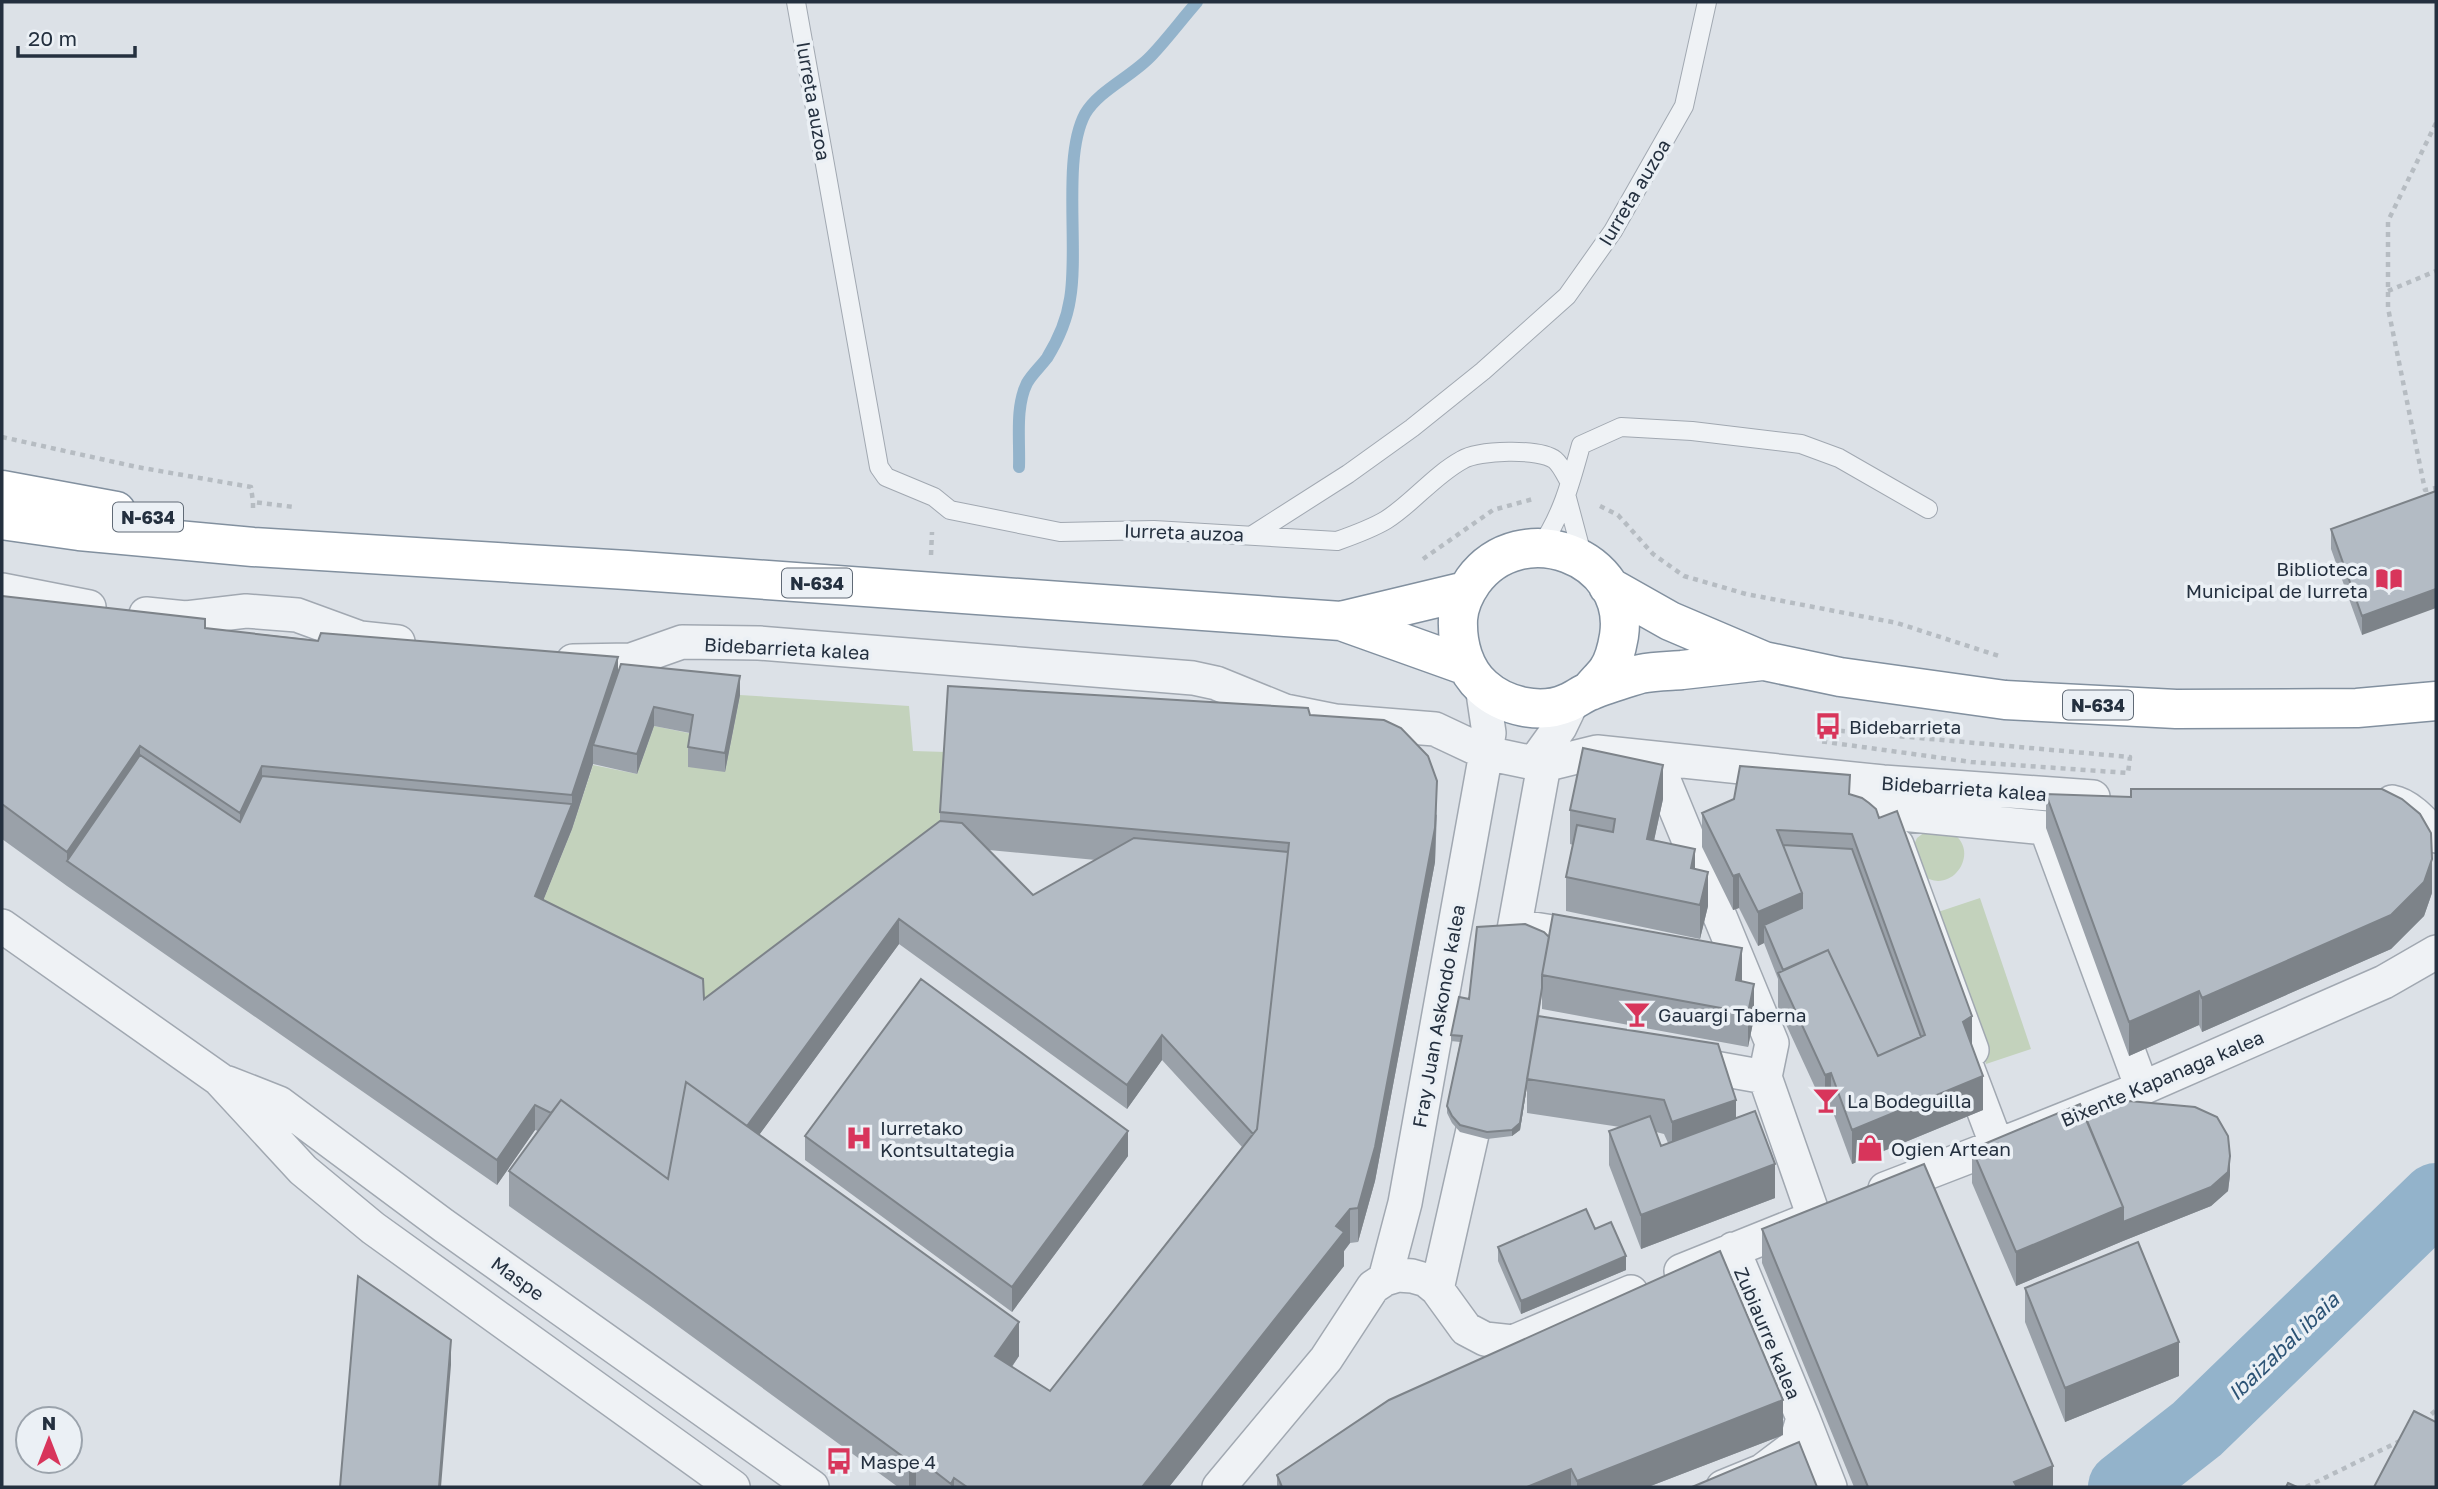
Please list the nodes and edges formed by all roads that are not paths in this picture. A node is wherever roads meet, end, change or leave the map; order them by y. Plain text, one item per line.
1 (796, 2) edge
2 (1707, 2) edge
3 (2, 490) edge
4 (1568, 490) junction
5 (1928, 509) dead end
6 (2, 520) edge
7 (1254, 534) junction
8 (1541, 547) junction
9 (292, 549) junction
10 (1596, 574) junction
11 (2, 590) edge
12 (1466, 591) junction
13 (1341, 621) junction
14 (426, 645) edge
15 (544, 658) edge
16 (1764, 661) junction
17 (1475, 676) junction
18 (1581, 695) junction
19 (2436, 701) edge
20 (1486, 753) junction
21 (1539, 764) junction
22 (1665, 783) dead end
23 (2127, 798) edge
24 (2356, 799) edge
25 (2436, 836) edge
26 (2, 926) edge
27 (1515, 926) junction
28 (1620, 943) edge
29 (2436, 952) edge
30 (1699, 956) edge
31 (1739, 963) junction
32 (1503, 991) edge
33 (1437, 1020) junction
34 (1472, 1026) edge
35 (1489, 1057) edge
36 (1657, 1058) edge
37 (1765, 1077) junction
38 (219, 1079) junction
39 (2142, 1088) junction
40 (1997, 1146) junction
41 (1835, 1209) junction
42 (1733, 1249) junction
43 (1385, 1279) junction
44 (1437, 1289) junction
45 (1803, 1418) junction
46 (733, 1487) edge
47 (812, 1487) edge
48 (1219, 1487) edge
49 (1723, 1487) edge
50 (1830, 1487) edge

1 - 7 lane, Iurreta auzoa
2 - 7 lane, Iurreta auzoa
3 - 9 highway, N-634
4 - 5 lane
4 - 7 lane
4 - 8 lane
4 - 10 lane
6 - 9 highway, N-634
8 - 10 highway
8 - 12 highway
9 - 13 highway, N-634
10 - 16 highway
10 - 18 highway
11 - 14 street
12 - 13 highway
12 - 17 highway
13 - 17 highway
15 - 20 street, Bidebarrieta kalea
16 - 18 highway
16 - 19 highway, N-634
17 - 18 highway
17 - 20 street, Fray Juan Askondo kalea
18 - 21 street
20 - 21 street
20 - 33 street, Fray Juan Askondo kalea
21 - 23 street, Bidebarrieta kalea
21 - 27 street
22 - 31 street
24 - 25 street
26 - 38 street, Maspe
27 - 28 street
27 - 32 street
29 - 39 street, Bixente Kapanaga kalea
30 - 31 street
31 - 37 street
33 - 34 street
33 - 43 street, Fray Juan Askondo kalea
35 - 44 street
36 - 37 street
37 - 41 street
38 - 46 street, Maspe
38 - 47 street, Maspe
39 - 40 street, Bixente Kapanaga kalea
39 - 40 street
40 - 41 street, Bixente Kapanaga kalea
41 - 42 street, Bixente Kapanaga kalea
42 - 44 street, Bixente Kapanaga kalea
42 - 45 street, Zubiaurre kalea
43 - 44 street
43 - 48 street
45 - 49 street, Zubiaurre kalea
45 - 50 street, Zubiaurre kalea

